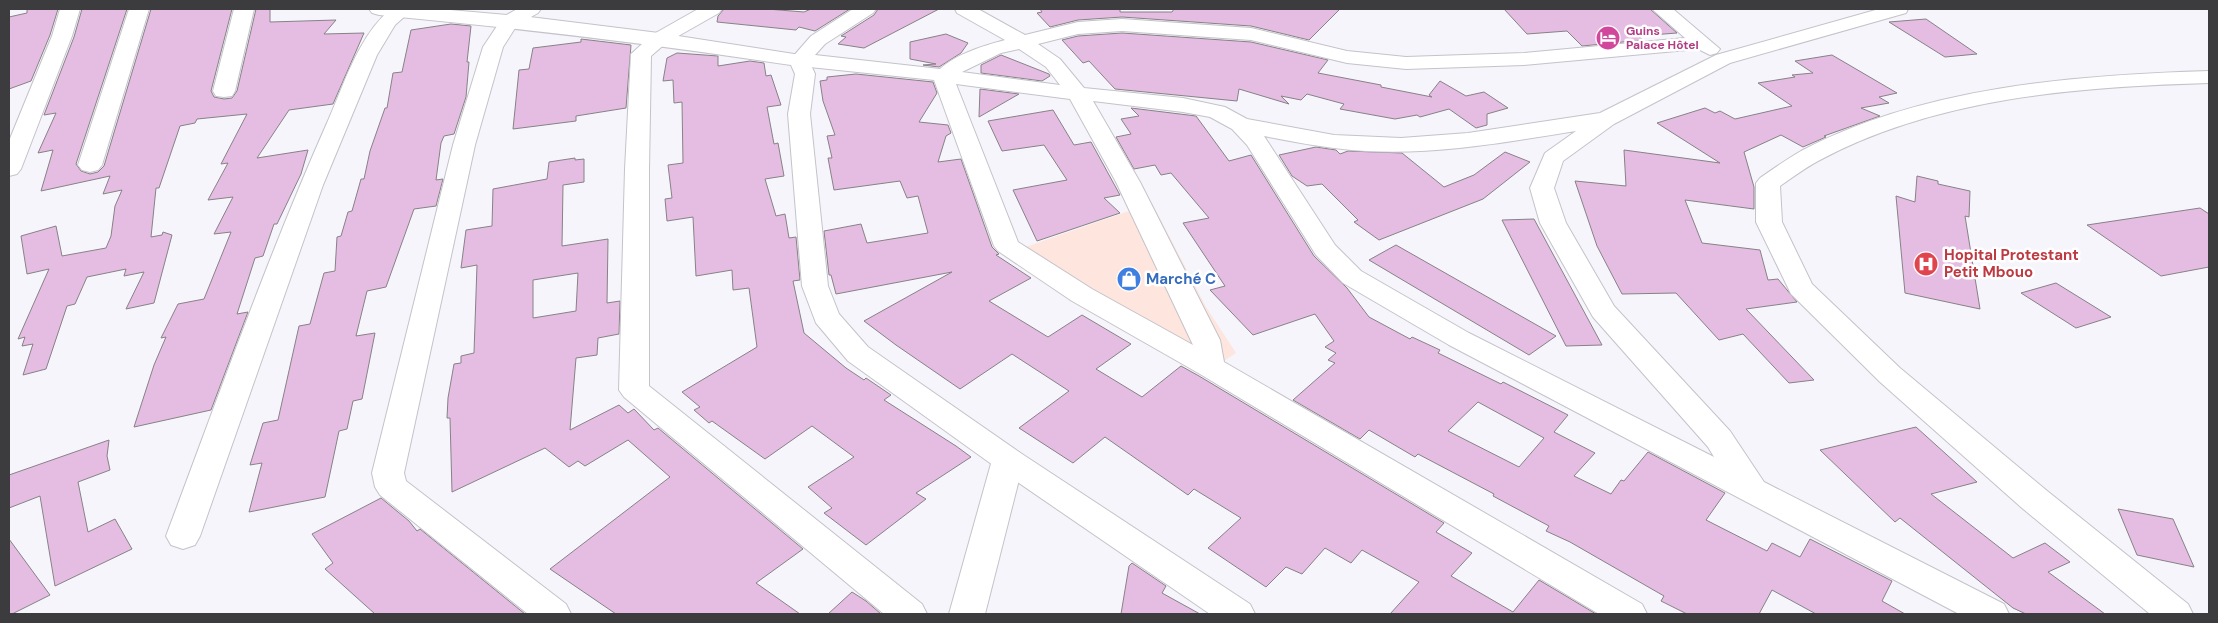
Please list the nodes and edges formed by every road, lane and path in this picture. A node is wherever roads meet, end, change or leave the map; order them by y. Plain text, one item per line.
1 (70, 9) edge
2 (139, 9) edge
3 (244, 9) edge
4 (712, 9) edge
5 (866, 9) edge
6 (964, 9) edge
7 (1662, 9) edge
8 (1899, 9) edge
9 (394, 10) edge
10 (520, 15) edge
11 (659, 39) junction
12 (1022, 42) junction
13 (1702, 43) junction
14 (1723, 59) junction
15 (800, 60) junction
16 (943, 76) junction
17 (2209, 77) edge
18 (224, 91) dead end
19 (1078, 94) junction
20 (1606, 119) junction
21 (1240, 124) junction
22 (14, 141) edge
23 (90, 164) dead end
24 (9, 169) edge
25 (1210, 367) junction
26 (1008, 460) junction
27 (1753, 492) junction
28 (183, 536) dead end
29 (554, 614) edge
30 (910, 614) edge
31 (967, 614) edge
32 (1237, 614) edge
33 (1629, 614) edge
34 (1991, 614) edge
35 (2175, 614) edge

1 - 22 street
2 - 23 street
3 - 18 street
4 - 11 street
5 - 15 street
6 - 12 street
7 - 13 street
8 - 14 street
9 - 10 street
9 - 28 street
10 - 11 street
10 - 29 street
11 - 15 street
11 - 30 street
12 - 13 street
12 - 16 street
12 - 19 street
13 - 14 street
14 - 20 street
15 - 16 street
15 - 26 street
16 - 19 street
16 - 25 street
17 - 35 street
19 - 21 street
19 - 25 street
20 - 21 street
20 - 27 street
21 - 27 street
22 - 24 street
25 - 33 street
26 - 31 street
26 - 32 street
27 - 34 street

